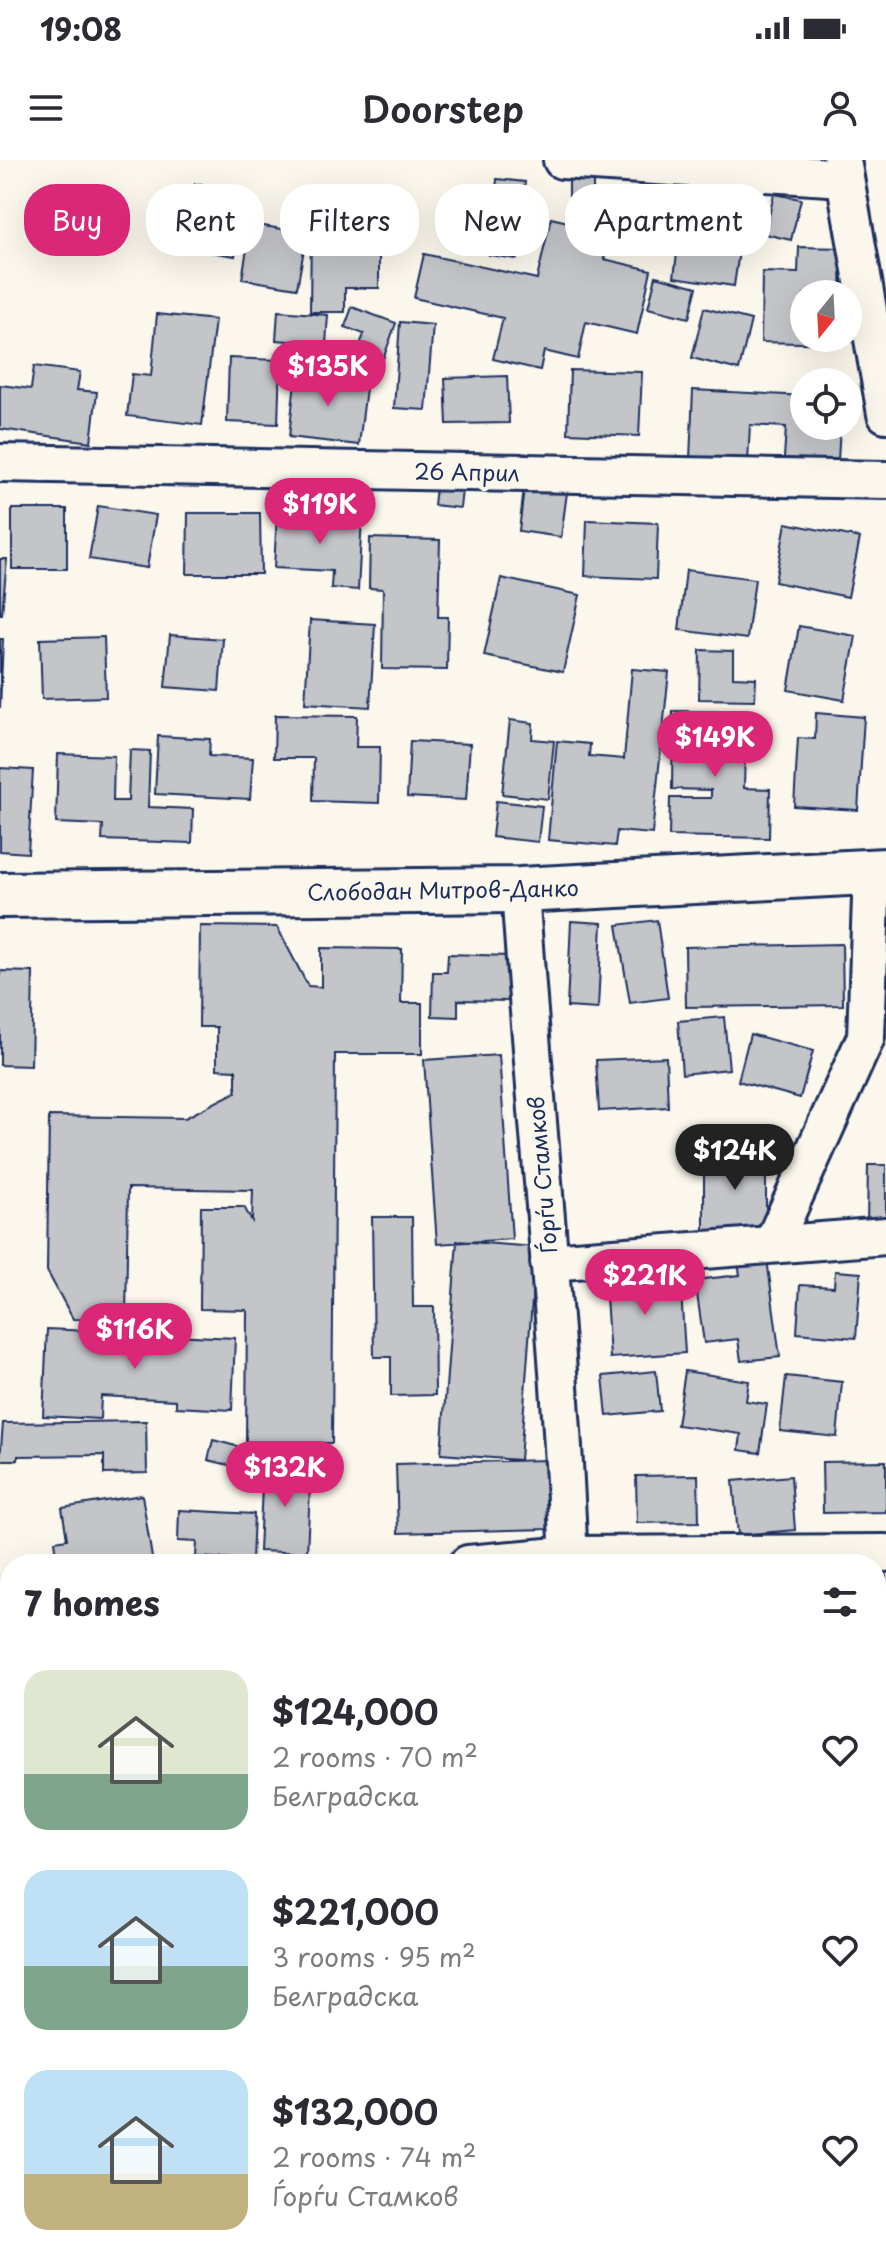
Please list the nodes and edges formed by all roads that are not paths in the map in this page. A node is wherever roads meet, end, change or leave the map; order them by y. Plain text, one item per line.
1 (562, 160) edge
2 (844, 169) edge
3 (886, 414) edge
4 (0, 463) edge
5 (886, 480) edge
6 (879, 871) edge
7 (520, 890) junction
8 (0, 895) edge
9 (886, 1236) edge
10 (773, 1243) junction
11 (549, 1262) junction
12 (886, 1553) edge
13 (568, 1554) edge
14 (841, 1554) edge

1 - 2 street
2 - 3 street
4 - 5 street, 26 Април
6 - 7 street, Слободан Митров-Данко
6 - 10 street
7 - 8 street, Слободан Митров-Данко
7 - 11 street, Ѓорѓи Стамков
9 - 10 street
10 - 11 street
11 - 13 street, Ѓорѓи Стамков
12 - 14 street

